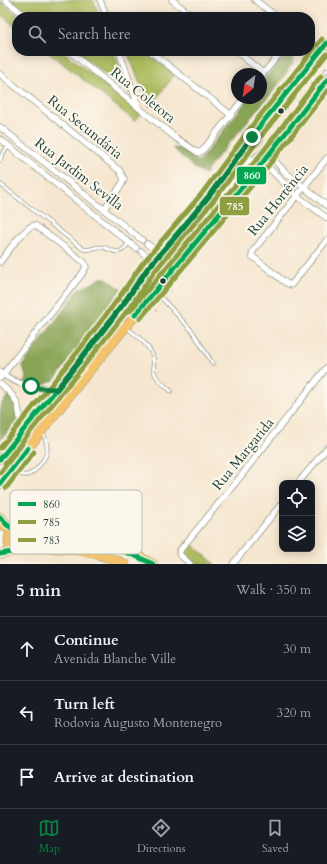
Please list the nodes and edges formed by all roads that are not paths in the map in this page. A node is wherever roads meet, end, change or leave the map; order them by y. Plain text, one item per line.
1 (5, 0) edge
2 (100, 0) edge
3 (172, 0) edge
4 (255, 0) edge
5 (21, 12) edge
6 (105, 12) edge
7 (188, 12) edge
8 (270, 12) edge
9 (327, 43) edge
10 (327, 52) edge
11 (75, 56) edge
12 (121, 56) edge
13 (156, 56) edge
14 (241, 56) edge
15 (278, 56) edge
16 (254, 68) edge
17 (267, 69) edge
18 (327, 70) edge
19 (0, 74) edge
20 (325, 86) edge
21 (239, 104) edge
22 (140, 108) junction
23 (231, 115) junction
24 (1, 129) edge
25 (0, 138) edge
26 (9, 146) junction
27 (269, 154) junction
28 (327, 158) edge
29 (0, 162) edge
30 (263, 162) junction
31 (247, 163) junction
32 (0, 184) edge
33 (304, 188) junction
34 (297, 196) junction
35 (212, 199) junction
36 (327, 206) edge
37 (225, 208) junction
38 (104, 209) junction
39 (327, 218) edge
40 (137, 236) junction
41 (327, 240) edge
42 (130, 242) junction
43 (160, 254) junction
44 (0, 262) edge
45 (153, 262) junction
46 (155, 292) junction
47 (126, 326) junction
48 (213, 364) dead end
49 (327, 367) edge
50 (1, 375) edge
51 (13, 380) junction
52 (0, 384) edge
53 (6, 389) junction
54 (57, 389) junction
55 (171, 391) dead end
56 (42, 429) junction
57 (22, 432) junction
58 (327, 448) edge
59 (0, 458) edge
60 (5, 471) edge
61 (300, 480) edge
62 (0, 484) edge
63 (279, 507) edge
64 (0, 517) edge
65 (0, 526) edge
66 (10, 526) edge
67 (10, 528) edge
68 (10, 535) edge
69 (10, 546) edge
70 (10, 552) edge
71 (0, 554) edge
72 (94, 554) edge
73 (134, 554) edge
74 (124, 564) edge
75 (153, 564) edge
76 (190, 564) edge
77 (233, 564) edge

1 - 5 street
2 - 6 street
3 - 7 street
4 - 8 street
9 - 35 main road
10 - 31 lane
11 - 22 street, Rua Coletora
12 - 22 street
13 - 23 street
14 - 16 street
15 - 17 street
18 - 31 lane
19 - 38 street, Rua Secundária
20 - 27 main road
21 - 23 street
22 - 23 street, Rua Coletora
24 - 38 street, Rua Jardim Sevilla
25 - 26 street, Rua Jardim Sevilla
26 - 29 lane
26 - 42 street, Rua Jardim Sevilla
27 - 30 main road
27 - 33 street
28 - 33 street, Rua Hortência
30 - 34 street
30 - 37 main road
31 - 35 lane
32 - 42 lane
33 - 34 street, Rua Hortência
33 - 36 street
34 - 39 street
34 - 41 street, Rua Hortência
35 - 37 main road
35 - 43 main road
35 - 60 lane
37 - 46 main road
38 - 40 street, Rua Jardim Sevilla
40 - 42 street
40 - 43 street, Rua Jardim Sevilla
42 - 45 street, Rua Jardim Sevilla
43 - 45 main road
44 - 50 street
45 - 54 main road
46 - 47 main road
46 - 48 lane
47 - 55 lane
47 - 56 main road
49 - 76 street, Rua Margarida
50 - 51 street
51 - 53 street
51 - 54 street
52 - 53 street
53 - 57 street
54 - 57 main road
56 - 60 main road
56 - 60 lane
57 - 59 main road
58 - 61 street
60 - 62 main road
63 - 77 street
64 - 66 main road
65 - 67 main road
68 - 69 main road
70 - 71 main road
72 - 74 main road
73 - 75 main road

